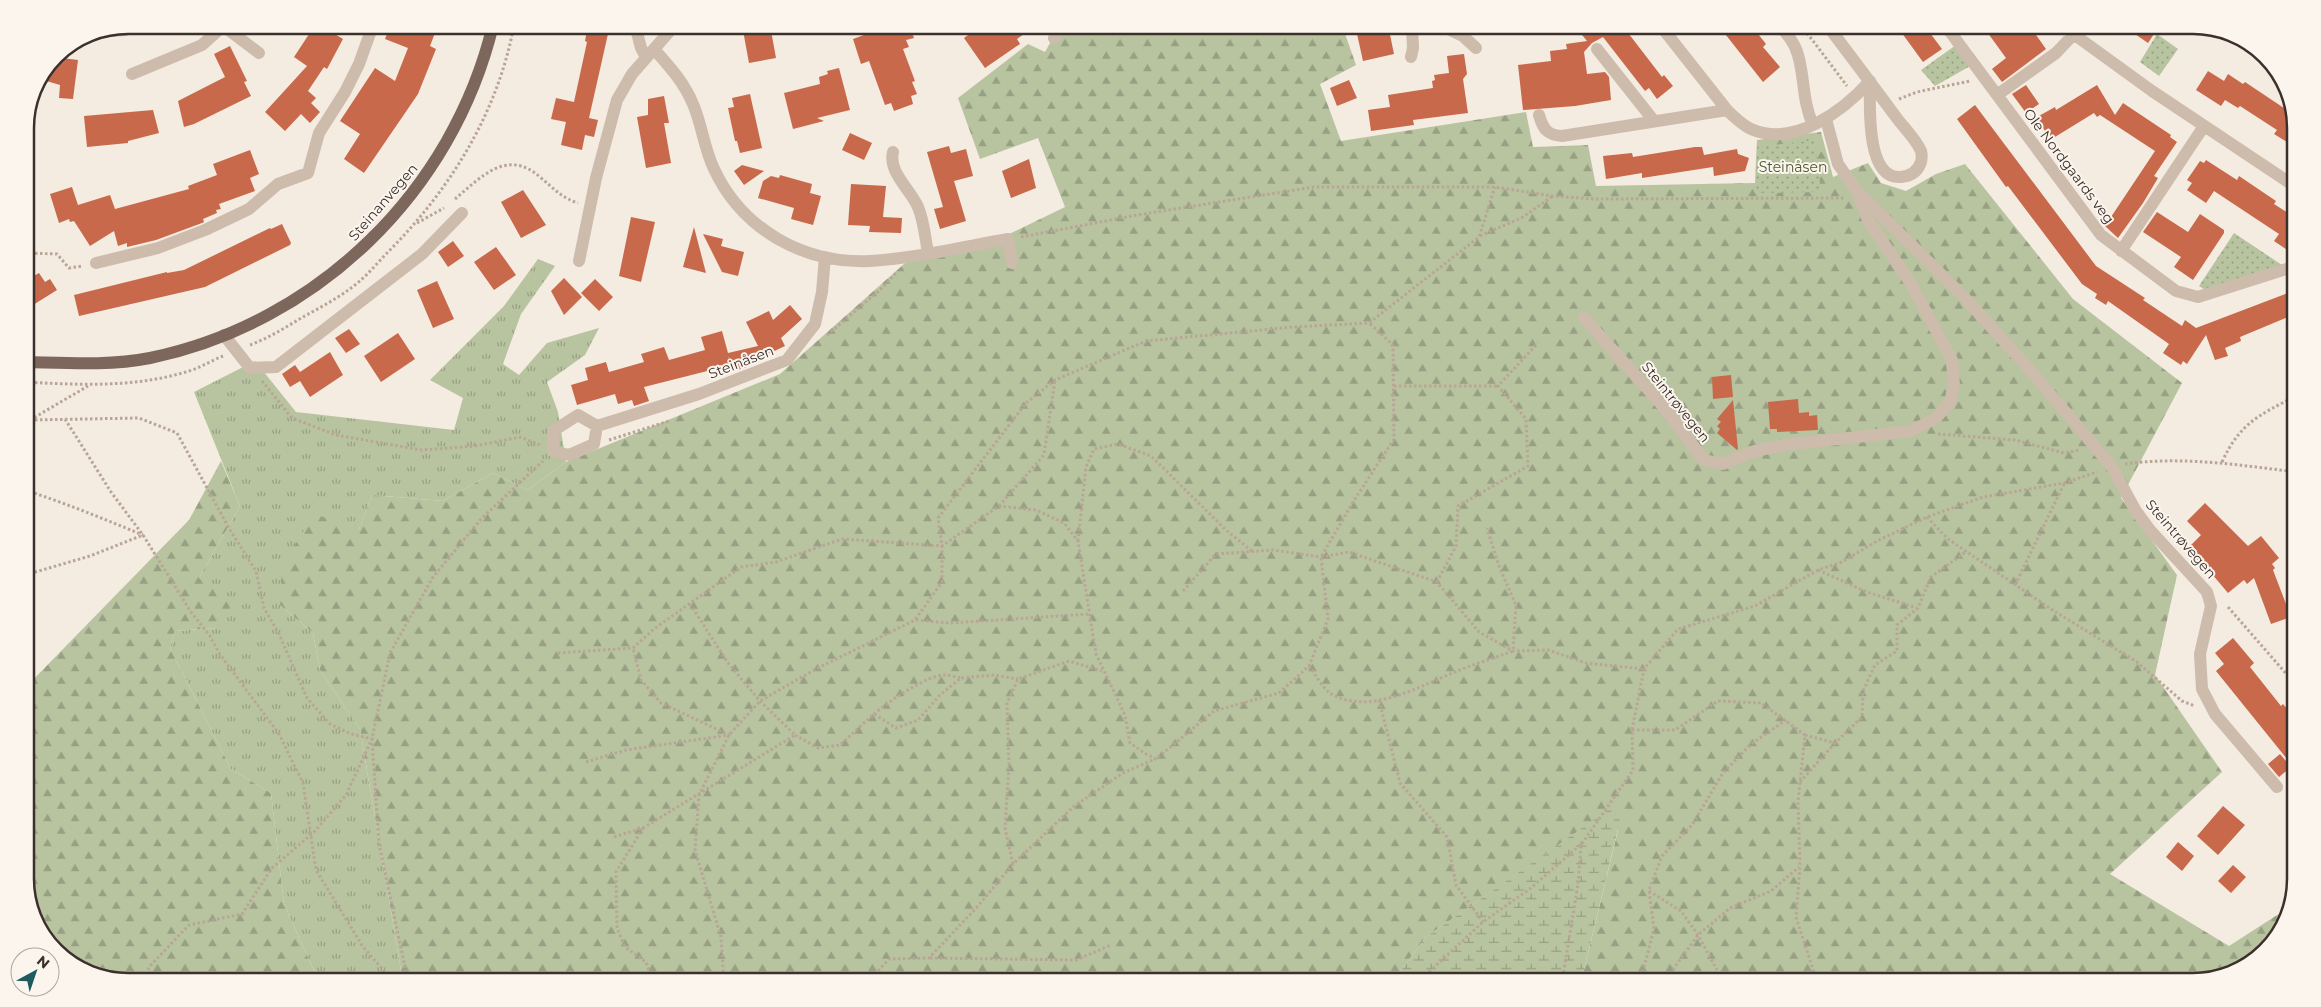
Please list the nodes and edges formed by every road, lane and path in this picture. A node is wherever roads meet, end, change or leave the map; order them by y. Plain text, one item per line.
1 (214, 34) edge
2 (234, 34) edge
3 (370, 34) edge
4 (490, 34) edge
5 (512, 34) edge
6 (637, 34) edge
7 (667, 34) edge
8 (1056, 34) edge
9 (1412, 34) edge
10 (1459, 34) edge
11 (1667, 34) edge
12 (1787, 34) edge
13 (1807, 34) edge
14 (1834, 34) edge
15 (1952, 34) edge
16 (2073, 35) joint
17 (1054, 38) dead end
18 (1476, 48) dead end
19 (1597, 49) dead end
20 (259, 53) dead end
21 (650, 53) junction
22 (1410, 57) dead end
23 (132, 74) dead end
24 (1984, 78) junction
25 (1870, 81) junction
26 (1997, 95) junction
27 (1855, 97) junction
28 (1886, 104) junction
29 (1727, 110) junction
30 (1539, 115) dead end
31 (1826, 119) junction
32 (1654, 121) junction
33 (1813, 125) junction
34 (2204, 126) junction
35 (893, 152) dead end
36 (2287, 181) edge
37 (1495, 187) junction
38 (1857, 191) junction
39 (1553, 196) junction
40 (590, 207) junction
41 (462, 213) dead end
42 (416, 223) junction
43 (1480, 237) junction
44 (1008, 239) junction
45 (2121, 251) junction
46 (34, 253) edge
47 (928, 253) junction
48 (825, 257) junction
49 (578, 261) dead end
50 (96, 263) joint
51 (1012, 263) dead end
52 (2287, 269) edge
53 (1584, 318) dead end
54 (1368, 323) junction
55 (224, 335) junction
56 (1538, 343) dead end
57 (235, 351) junction
58 (34, 362) edge
59 (250, 368) junction
60 (1055, 380) junction
61 (34, 383) edge
62 (88, 386) junction
63 (1394, 386) junction
64 (1498, 386) junction
65 (2287, 401) edge
66 (34, 417) edge
67 (65, 419) junction
68 (34, 420) edge
69 (597, 426) junction
70 (1911, 431) junction
71 (2094, 444) junction
72 (554, 451) junction
73 (2222, 462) junction
74 (2112, 467) junction
75 (2287, 471) edge
76 (2064, 483) junction
77 (34, 492) edge
78 (999, 506) junction
79 (1927, 517) junction
80 (1488, 528) dead end
81 (143, 535) junction
82 (1078, 541) junction
83 (942, 546) junction
84 (1967, 551) junction
85 (1253, 552) junction
86 (1321, 557) junction
87 (1818, 570) junction
88 (34, 572) edge
89 (1437, 582) junction
90 (2015, 585) junction
91 (1184, 591) dead end
92 (690, 604) junction
93 (2228, 607) dead end
94 (1918, 608) junction
95 (1090, 614) junction
96 (915, 620) junction
97 (633, 648) junction
98 (1514, 651) junction
99 (558, 653) dead end
100 (1309, 666) junction
101 (1644, 669) junction
102 (1102, 671) junction
103 (2287, 675) edge
104 (961, 678) junction
105 (1018, 679) junction
106 (1379, 700) junction
107 (760, 701) junction
108 (874, 714) junction
109 (2215, 714) junction
110 (1786, 720) junction
111 (1632, 730) junction
112 (795, 735) junction
113 (1805, 735) junction
114 (729, 736) junction
115 (372, 739) junction
116 (1836, 744) junction
117 (1156, 759) junction
118 (586, 762) dead end
119 (1800, 782) junction
120 (2277, 787) dead end
121 (699, 795) junction
122 (643, 828) junction
123 (310, 836) junction
124 (614, 837) dead end
125 (1581, 845) junction
126 (1013, 864) junction
127 (1800, 866) junction
128 (1649, 890) junction
129 (1483, 922) junction
130 (1698, 935) junction
131 (1111, 945) dead end
132 (929, 958) junction
133 (1717, 970) dead end
134 (147, 973) edge
135 (386, 973) edge
136 (406, 973) edge
137 (650, 973) edge
138 (723, 973) edge
139 (876, 973) edge
140 (1428, 973) edge
141 (1563, 973) edge
142 (1643, 973) edge
143 (1671, 973) edge
144 (1814, 973) edge

1 - 23 street
2 - 20 street
3 - 50 street
4 - 55 main road, Steinanvegen
5 - 42 path
6 - 21 street
7 - 21 street
8 - 17 street
9 - 22 street
10 - 18 street
11 - 29 street
12 - 33 street
13 - 27 path
14 - 25 street
15 - 24 street, Ole Nordgaards veg
16 - 26 street
16 - 34 street
19 - 32 street
21 - 40 street
21 - 48 street
24 - 26 street, Ole Nordgaards veg
24 - 28 path
25 - 27 street
25 - 28 street
25 - 28 street
26 - 45 street, Ole Nordgaards veg
27 - 31 street
29 - 32 street
29 - 33 street
30 - 32 street
31 - 33 street
31 - 38 street, Steintrøvegen
34 - 36 street
34 - 45 street
35 - 47 street
37 - 39 path
37 - 43 path
37 - 44 path
38 - 39 path
38 - 70 street, Steintrøvegen
38 - 71 street, Steintrøvegen
39 - 43 path
40 - 42 path
40 - 49 street
41 - 59 street
42 - 57 path
43 - 54 path
44 - 47 street
44 - 51 street
45 - 52 street, Ole Nordgaards veg
46 - 50 path
47 - 48 street
48 - 69 street, Steinåsen
53 - 70 street, Steintrøvegen
54 - 60 path
54 - 63 path
55 - 57 street
55 - 58 main road, Steinanvegen
56 - 64 path
57 - 59 street
57 - 62 path
59 - 72 path
60 - 78 path
60 - 83 path
61 - 62 path
62 - 66 path
63 - 64 path
63 - 86 path
64 - 89 path
65 - 73 path
67 - 68 path
67 - 81 path
67 - 115 path
69 - 72 street
69 - 72 street
70 - 71 path
71 - 74 street, Steintrøvegen
72 - 115 path
73 - 74 path
73 - 75 path
74 - 76 path
74 - 109 street, Steintrøvegen
76 - 79 path
76 - 90 path
77 - 81 path
78 - 82 path
78 - 83 path
79 - 84 path
79 - 87 path
80 - 98 path
81 - 88 path
81 - 123 path
82 - 85 path
82 - 95 path
83 - 92 path
83 - 96 path
84 - 90 path
84 - 94 path
85 - 86 path
85 - 91 path
86 - 89 path
86 - 100 path
87 - 94 path
87 - 101 path
89 - 98 path
90 - 109 path
92 - 97 path
92 - 107 path
93 - 103 path
94 - 116 path
95 - 96 path
95 - 102 path
96 - 107 path
97 - 99 path
97 - 114 path
98 - 101 path
98 - 106 path
100 - 106 path
100 - 117 path
101 - 111 path
102 - 105 path
102 - 117 path
104 - 105 path
104 - 108 path
104 - 108 path
105 - 126 path
106 - 129 path
107 - 112 path
107 - 114 path
108 - 112 path
109 - 120 street, Steintrøvegen
110 - 111 path
110 - 113 path
110 - 128 path
111 - 125 path
112 - 121 path
113 - 116 path
113 - 119 path
114 - 118 path
114 - 121 path
115 - 123 path
115 - 136 path
116 - 119 path
117 - 126 path
119 - 127 path
121 - 122 path
121 - 138 path
122 - 124 path
122 - 137 path
123 - 134 path
123 - 135 path
125 - 129 path
125 - 141 path
126 - 132 path
127 - 130 path
127 - 144 path
128 - 130 path
128 - 142 path
129 - 140 path
130 - 133 path
130 - 143 path
131 - 132 path
132 - 139 path

